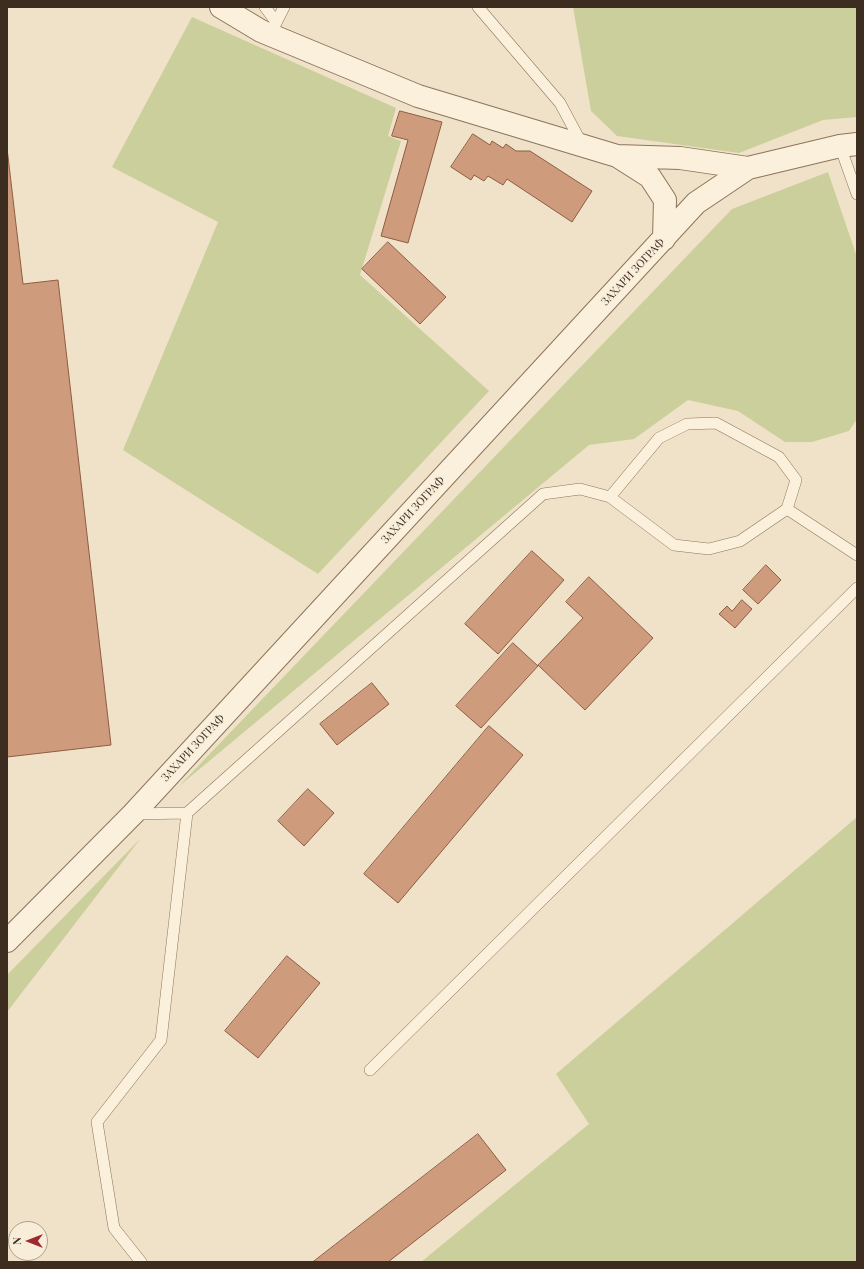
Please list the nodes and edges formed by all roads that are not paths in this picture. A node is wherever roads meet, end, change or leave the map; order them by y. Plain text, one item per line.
1 (221, 7) edge
2 (265, 7) edge
3 (284, 7) edge
4 (478, 7) edge
5 (273, 28) junction
6 (848, 145) edge
7 (584, 146) junction
8 (617, 156) junction
9 (748, 168) junction
10 (857, 194) edge
11 (664, 238) junction
12 (610, 497) junction
13 (787, 509) junction
14 (857, 555) edge
15 (857, 588) edge
16 (187, 813) junction
17 (133, 814) junction
18 (7, 941) edge
19 (370, 1070) dead end
20 (141, 1262) edge

1 - 5 street
2 - 5 lane
3 - 5 lane
4 - 7 lane
5 - 7 street
6 - 9 street, ЗАХАРИ ЗОГРАФ
6 - 10 lane
7 - 8 street
8 - 9 street
8 - 11 street
9 - 11 street, ЗАХАРИ ЗОГРАФ
11 - 17 street, ЗАХАРИ ЗОГРАФ
12 - 13 lane
12 - 13 lane
12 - 16 lane
13 - 14 lane
15 - 19 lane
16 - 17 lane
16 - 20 lane
17 - 18 street, ЗАХАРИ ЗОГРАФ

